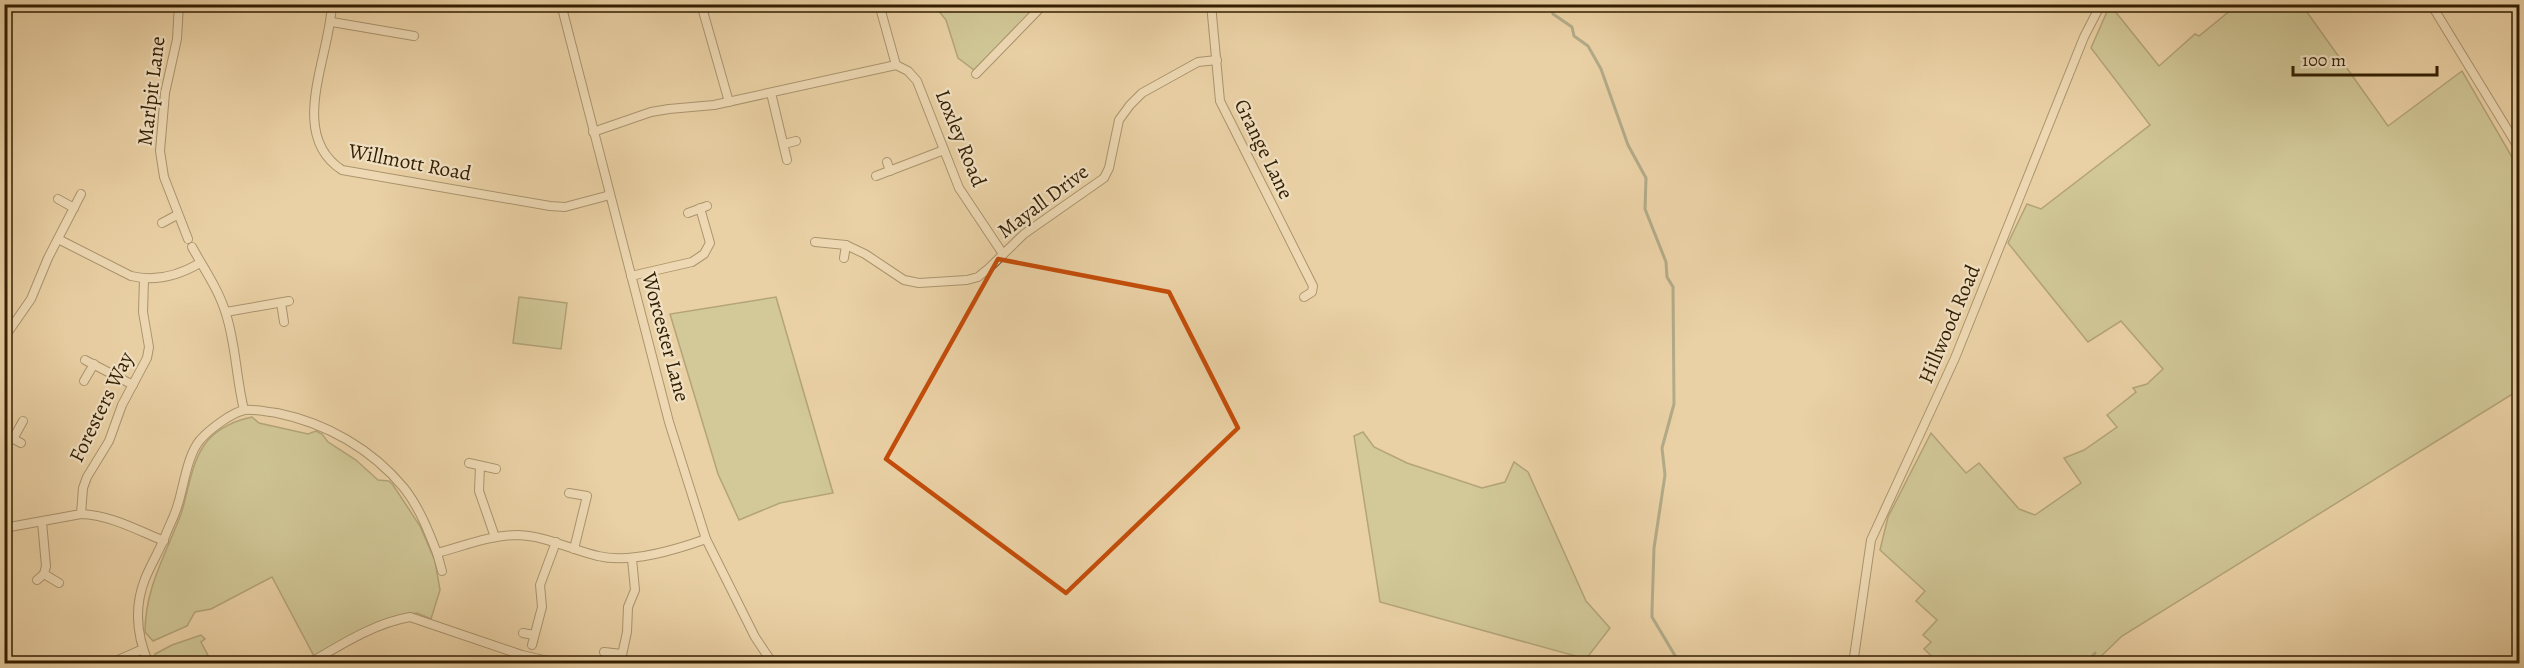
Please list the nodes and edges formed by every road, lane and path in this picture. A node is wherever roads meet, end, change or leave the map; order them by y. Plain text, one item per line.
1 (9, 4) edge
2 (179, 4) edge
3 (332, 4) edge
4 (561, 4) edge
5 (701, 4) edge
6 (879, 4) edge
7 (1044, 4) edge
8 (1210, 4) edge
9 (2101, 4) edge
10 (2431, 4) edge
11 (4, 16) edge
12 (332, 22) junction
13 (414, 36) dead end
14 (1216, 60) junction
15 (896, 65) junction
16 (976, 74) dead end
17 (771, 93) junction
18 (729, 102) junction
19 (593, 132) junction
20 (796, 141) dead end
21 (784, 144) junction
22 (944, 150) junction
23 (2520, 150) edge
24 (787, 160) dead end
25 (876, 176) dead end
26 (81, 194) dead end
27 (610, 195) junction
28 (58, 199) dead end
29 (74, 208) junction
30 (688, 213) dead end
31 (177, 215) junction
32 (162, 223) dead end
33 (58, 239) junction
34 (815, 242) dead end
35 (846, 245) junction
36 (1003, 254) junction
37 (844, 258) dead end
38 (200, 263) junction
39 (631, 276) junction
40 (144, 279) junction
41 (1304, 297) dead end
42 (226, 312) junction
43 (284, 322) dead end
44 (4, 338) edge
45 (85, 360) dead end
46 (94, 364) junction
47 (84, 381) dead end
48 (133, 385) junction
49 (244, 410) junction
50 (23, 421) dead end
51 (13, 439) edge
52 (469, 464) dead end
53 (480, 466) junction
54 (496, 469) dead end
55 (569, 493) dead end
56 (81, 514) junction
57 (42, 522) junction
58 (4, 528) edge
59 (495, 537) junction
60 (706, 539) junction
61 (164, 542) junction
62 (556, 542) junction
63 (574, 549) junction
64 (437, 553) junction
65 (632, 559) junction
66 (442, 571) dead end
67 (59, 583) dead end
68 (523, 633) dead end
69 (534, 635) junction
70 (532, 645) dead end
71 (143, 649) junction
72 (604, 652) dead end
73 (621, 659) edge
74 (109, 663) edge
75 (149, 663) edge
76 (308, 663) edge
77 (561, 663) edge
78 (773, 663) edge
79 (1852, 663) edge

1 - 11 main road
2 - 31 street, Marlpit Lane
3 - 12 street, Willmott Road
4 - 19 street, Worcester Lane
5 - 18 street
6 - 15 street
7 - 16 street
8 - 14 street, Grange Lane
9 - 79 street, Hillwood Road
10 - 23 street
12 - 13 street
12 - 27 street, Willmott Road
14 - 36 street, Mayall Drive
14 - 41 street, Grange Lane
15 - 17 street
15 - 22 street, Loxley Road
17 - 18 street
17 - 21 street
18 - 19 street
19 - 27 street, Worcester Lane
20 - 21 street
21 - 24 street
22 - 25 street
22 - 36 street, Loxley Road
26 - 29 street
27 - 39 street, Worcester Lane
28 - 29 street
29 - 33 street
30 - 39 street
31 - 32 street
31 - 38 street, Marlpit Lane
33 - 40 street
33 - 44 street
34 - 35 street, Mayall Drive
35 - 36 street, Mayall Drive
35 - 37 street
38 - 40 street
38 - 42 street, Marlpit Lane
39 - 60 street, Worcester Lane
40 - 48 street, Foresters Way
42 - 43 street
42 - 49 street, Marlpit Lane
45 - 46 street
46 - 47 street
46 - 48 street
48 - 56 street, Foresters Way
49 - 61 street
49 - 64 street
50 - 51 street
52 - 53 street
53 - 54 street
53 - 59 street
55 - 63 street
56 - 57 street
56 - 61 street
57 - 58 street
57 - 67 street
59 - 62 street
59 - 64 street
60 - 65 street
60 - 78 street, Worcester Lane
61 - 71 street
62 - 63 street
62 - 69 street
63 - 65 street
64 - 66 street
65 - 73 street
68 - 69 street
69 - 70 street
71 - 74 street
71 - 75 street
72 - 73 street
76 - 77 street

